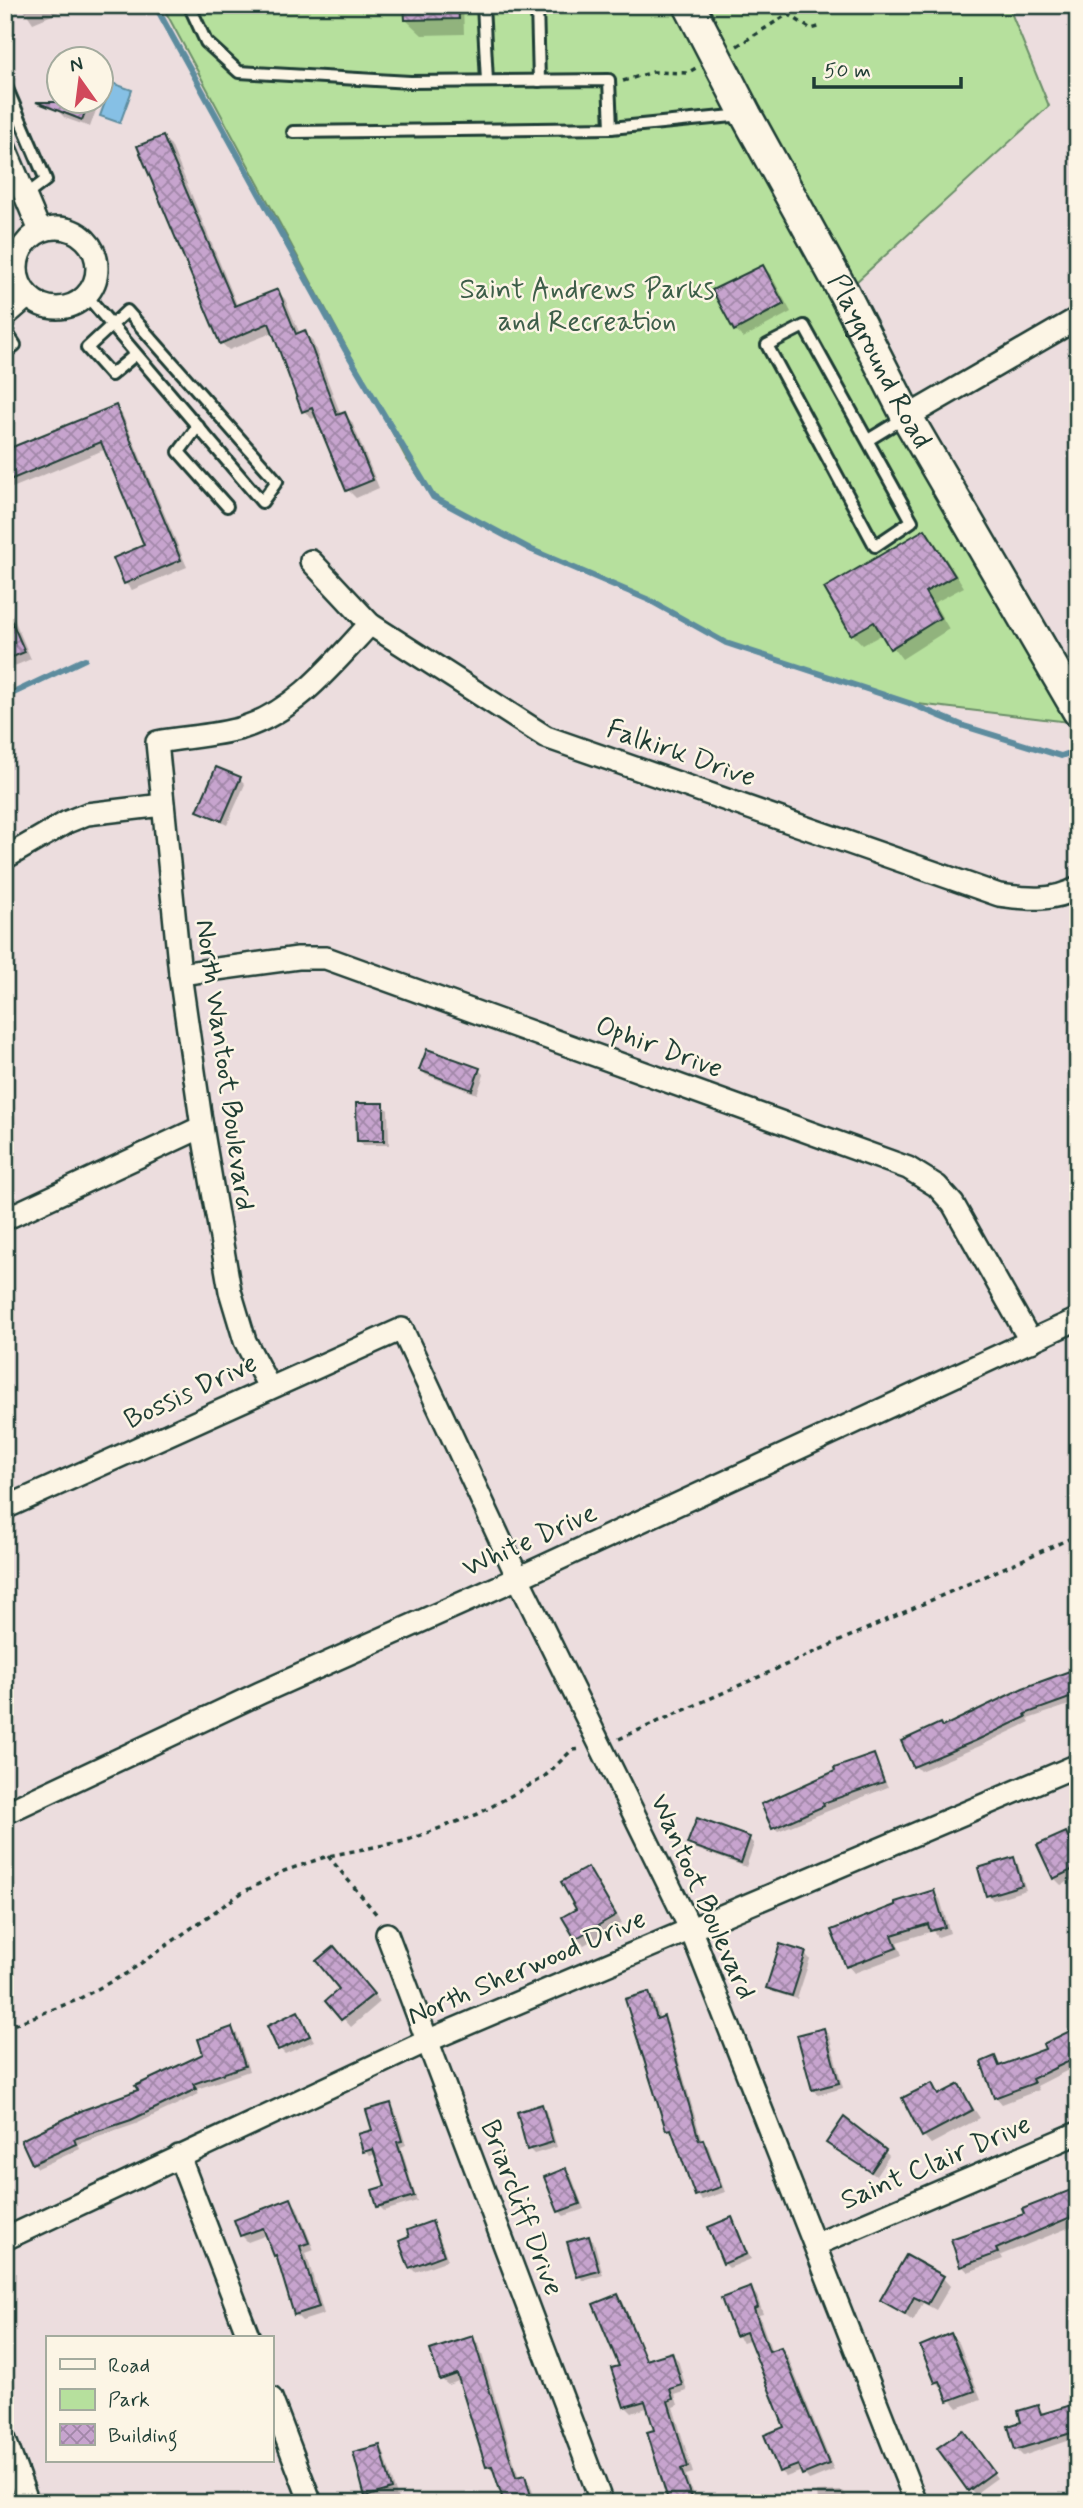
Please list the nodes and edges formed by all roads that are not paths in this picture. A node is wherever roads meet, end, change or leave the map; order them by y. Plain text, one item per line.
1 (189, 5) edge
2 (483, 5) edge
3 (537, 5) edge
4 (690, 5) edge
5 (539, 80) junction
6 (487, 81) junction
7 (5, 84) edge
8 (746, 115) junction
9 (611, 128) junction
10 (293, 132) dead end
11 (5, 148) edge
12 (25, 196) junction
13 (40, 232) junction
14 (86, 295) junction
15 (28, 296) junction
16 (5, 316) edge
17 (1078, 318) edge
18 (110, 324) junction
19 (5, 330) edge
20 (5, 353) edge
21 (136, 354) junction
22 (906, 417) junction
23 (198, 426) junction
24 (867, 440) junction
25 (228, 506) dead end
26 (311, 561) dead end
27 (370, 624) junction
28 (1078, 711) edge
29 (163, 805) junction
30 (5, 858) edge
31 (1078, 888) edge
32 (180, 974) junction
33 (202, 1127) junction
34 (5, 1219) edge
35 (1078, 1319) edge
36 (402, 1329) joint
37 (1031, 1342) junction
38 (270, 1387) junction
39 (5, 1508) edge
40 (518, 1578) junction
41 (1078, 1765) edge
42 (5, 1813) edge
43 (690, 1928) junction
44 (387, 1934) road end
45 (427, 2041) junction
46 (1078, 2133) edge
47 (179, 2156) junction
48 (5, 2239) edge
49 (817, 2244) junction
50 (247, 2336) edge
51 (273, 2403) edge
52 (5, 2440) edge
53 (28, 2503) edge
54 (311, 2503) edge
55 (602, 2503) edge
56 (916, 2503) edge

1 - 6 lane
2 - 6 lane
3 - 5 lane
4 - 8 main road, Playground Road
5 - 6 lane
5 - 9 lane
7 - 12 lane
8 - 9 lane
8 - 22 main road, Playground Road
9 - 10 lane
11 - 12 street
12 - 13 street
13 - 14 street
13 - 15 street
14 - 15 street
14 - 18 lane
15 - 16 street
17 - 22 street
18 - 21 lane
18 - 21 lane
18 - 23 lane
19 - 20 lane
21 - 23 lane
22 - 24 lane
22 - 28 main road, Playground Road
23 - 25 lane
24 - 24 lane
26 - 27 street, Falkirk Drive
27 - 29 street, North Wantoot Boulevard
27 - 31 street, Falkirk Drive
29 - 30 street
29 - 32 street, North Wantoot Boulevard
32 - 33 street, North Wantoot Boulevard
32 - 37 street, Ophir Drive
33 - 34 street
33 - 38 street, North Wantoot Boulevard
35 - 37 street, White Drive
36 - 38 street, Bossis Drive
36 - 40 street, Wantoot Boulevard
37 - 40 street, White Drive
38 - 39 street, Bossis Drive
40 - 42 street, White Drive
40 - 43 street, Wantoot Boulevard
41 - 43 street, North Sherwood Drive
43 - 45 street, North Sherwood Drive
43 - 49 street, Wantoot Boulevard
44 - 45 street, Briarcliff Drive
45 - 47 street, North Sherwood Drive
45 - 55 street, Briarcliff Drive
46 - 49 street, Saint Clair Drive
47 - 48 street, North Sherwood Drive
47 - 50 street
49 - 56 street, Wantoot Boulevard
51 - 54 street
52 - 53 street

